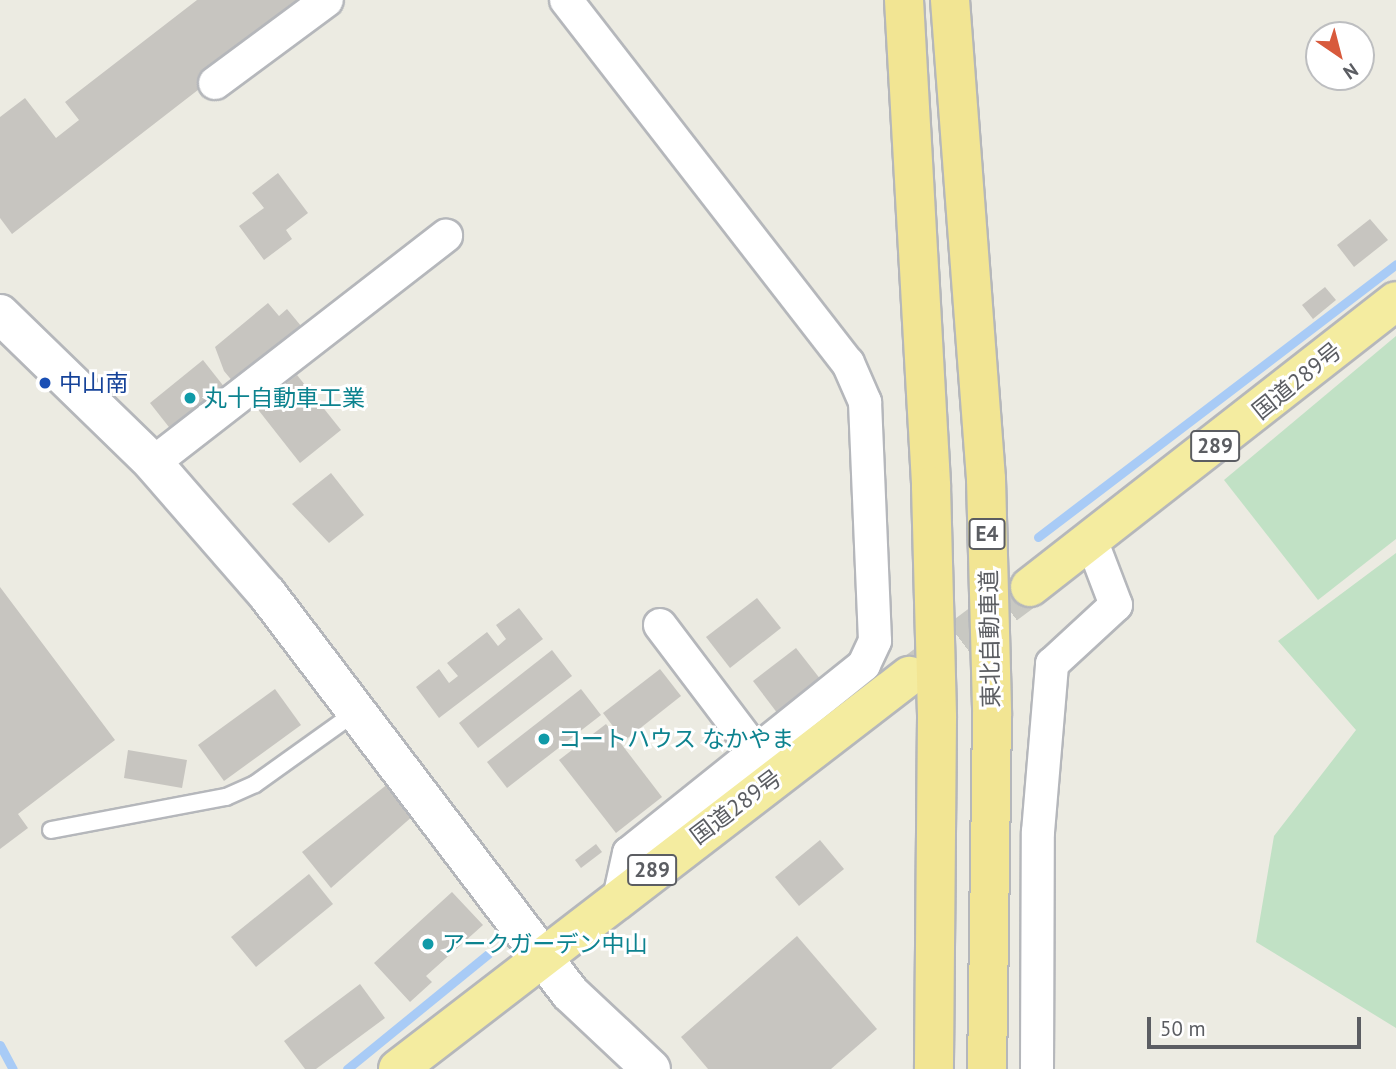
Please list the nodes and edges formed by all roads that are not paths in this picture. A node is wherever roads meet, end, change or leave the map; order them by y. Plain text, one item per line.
1 (327, 0) edge
2 (566, 0) edge
3 (904, 0) edge
4 (950, 0) edge
5 (215, 83) dead end
6 (446, 236) dead end
7 (1396, 301) edge
8 (0, 314) edge
9 (153, 463) junction
10 (1092, 542) junction
11 (1030, 587) tunnel mouth
12 (660, 625) dead end
13 (909, 676) tunnel mouth
14 (356, 712) junction
15 (756, 752) junction
16 (51, 830) dead end
17 (620, 894) junction
18 (542, 958) junction
19 (398, 1069) edge
20 (651, 1069) edge
21 (933, 1069) edge
22 (987, 1069) edge
23 (1037, 1069) edge

1 - 5 street
2 - 15 street
3 - 21 highway
4 - 22 highway, 東北自動車道 / E4
6 - 9 street
7 - 10 highway, 国道289号 / 289
8 - 9 street
9 - 14 street
10 - 11 highway, 国道289号 / 289
10 - 23 street
12 - 15 street
13 - 17 highway, 国道289号 / 289
14 - 16 lane
14 - 18 street
15 - 17 street
17 - 18 highway, 国道289号 / 289
18 - 19 highway, 国道289号 / 289
18 - 20 street

